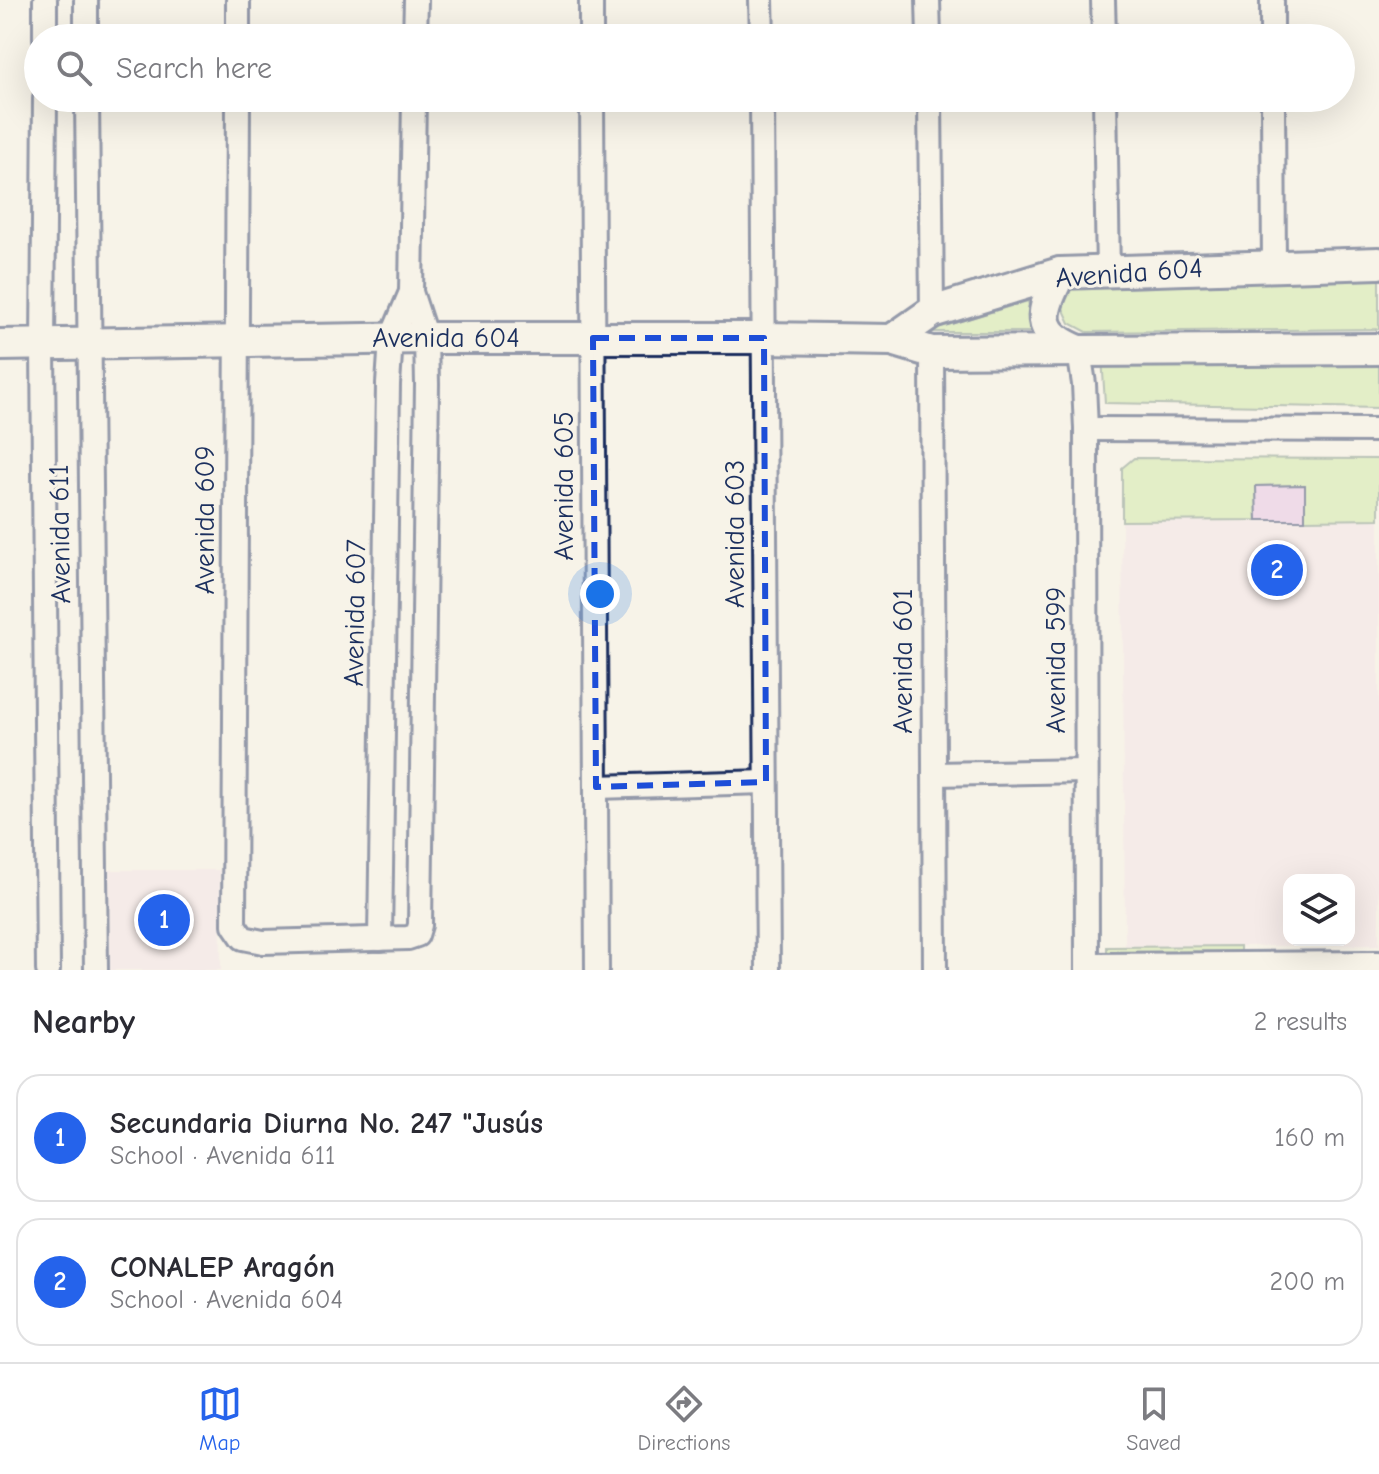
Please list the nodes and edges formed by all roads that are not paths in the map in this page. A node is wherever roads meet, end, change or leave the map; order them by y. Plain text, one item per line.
1 (45, 0) edge
2 (86, 0) edge
3 (238, 0) edge
4 (416, 0) edge
5 (591, 0) edge
6 (761, 0) edge
7 (928, 0) edge
8 (1103, 0) edge
9 (1272, 0) edge
10 (45, 24) edge
11 (86, 24) edge
12 (238, 24) edge
13 (415, 24) edge
14 (591, 24) edge
15 (762, 24) edge
16 (929, 24) edge
17 (1104, 24) edge
18 (1272, 24) edge
19 (45, 112) edge
20 (87, 112) edge
21 (238, 112) edge
22 (414, 112) edge
23 (592, 112) edge
24 (762, 112) edge
25 (930, 112) edge
26 (1105, 112) edge
27 (1273, 112) edge
28 (1379, 263) edge
29 (1274, 266) junction
30 (1108, 272) junction
31 (1060, 273) junction
32 (411, 292) junction
33 (932, 312) junction
34 (426, 338) junction
35 (593, 338) junction
36 (764, 338) junction
37 (236, 339) junction
38 (391, 339) junction
39 (892, 340) junction
40 (87, 344) junction
41 (0, 345) edge
42 (43, 345) junction
43 (1379, 349) edge
44 (1079, 351) junction
45 (932, 352) junction
46 (1086, 429) junction
47 (1379, 430) edge
48 (1086, 771) junction
49 (934, 774) junction
50 (766, 782) junction
51 (596, 787) junction
52 (380, 939) junction
53 (1379, 963) edge
54 (1087, 968) edge
55 (48, 970) edge
56 (96, 970) edge
57 (597, 970) edge
58 (768, 970) edge
59 (935, 970) edge

1 - 10 street
2 - 11 street
3 - 12 street
4 - 13 street
5 - 14 street
6 - 15 street
7 - 16 street
8 - 17 street
9 - 18 street
19 - 42 street, Avenida 611
20 - 40 street, Avenida 611
21 - 37 street, Avenida 609
22 - 32 street, Avenida 607
23 - 35 street, Avenida 605
24 - 36 street, Avenida 603
25 - 33 street
26 - 30 street
27 - 29 street
28 - 29 street, Avenida 604
29 - 30 street, Avenida 604
30 - 31 street, Avenida 604
31 - 33 street, Avenida 604
31 - 44 street
32 - 34 street, Avenida 607
32 - 38 street, Avenida 607
33 - 39 street, Avenida 604
34 - 35 street, Avenida 604
34 - 38 street, Avenida 604
34 - 52 street, Avenida 607
35 - 36 street, Avenida 604
35 - 51 street, Avenida 605
36 - 39 street, Avenida 604
36 - 50 street, Avenida 603
37 - 38 street, Avenida 604
37 - 40 street, Avenida 604
37 - 52 street, Avenida 609
38 - 52 street, Avenida 607
39 - 45 street, Avenida 604
40 - 42 street, Avenida 604
40 - 56 street, Avenida 611
41 - 42 street, Avenida 604
42 - 55 street, Avenida 611
43 - 44 street, Avenida 604
44 - 45 street, Avenida 604
44 - 46 street, Avenida 599
45 - 49 street, Avenida 601
46 - 47 street
46 - 48 street, Avenida 599
48 - 49 street
48 - 54 street, Avenida 599
49 - 59 street, Avenida 601
50 - 51 street
50 - 58 street, Avenida 603
51 - 57 street, Avenida 605
53 - 54 street

